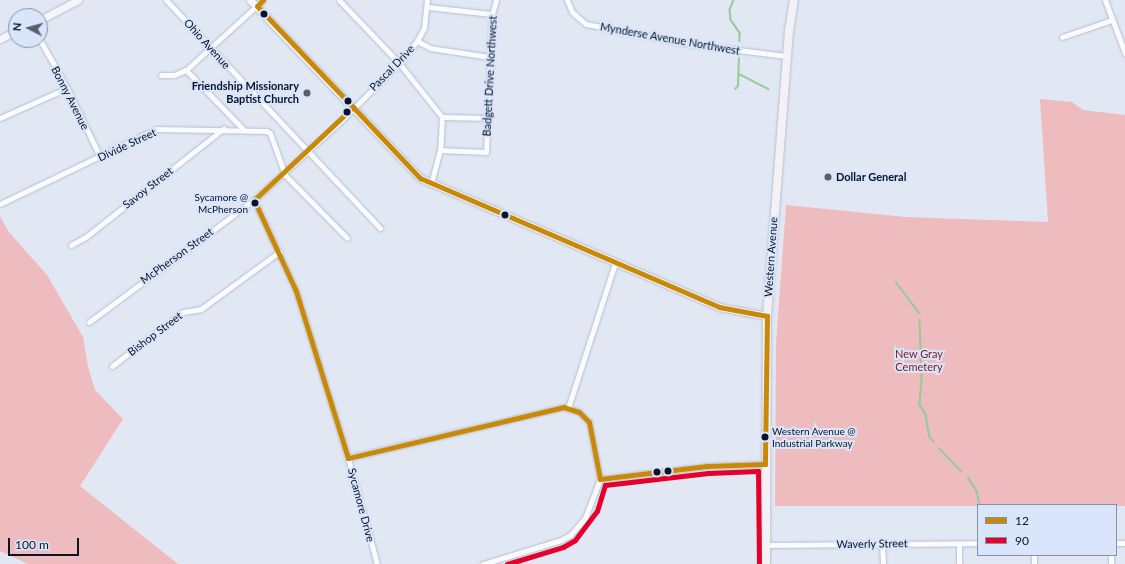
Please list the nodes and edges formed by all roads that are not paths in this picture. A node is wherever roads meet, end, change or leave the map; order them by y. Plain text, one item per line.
1 (78, 0) edge
2 (166, 0) edge
3 (250, 0) edge
4 (263, 0) edge
5 (339, 0) edge
6 (427, 0) edge
7 (496, 0) edge
8 (567, 0) edge
9 (794, 0) edge
10 (1105, 0) edge
11 (257, 6) junction
12 (428, 7) junction
13 (492, 14) junction
14 (48, 16) edge
15 (1112, 20) junction
16 (1062, 37) dead end
17 (417, 41) junction
18 (44, 48) edge
19 (209, 48) junction
20 (1125, 53) edge
21 (786, 56) junction
22 (489, 57) junction
23 (399, 63) junction
24 (186, 70) junction
25 (161, 75) dead end
26 (67, 88) junction
27 (353, 107) junction
28 (442, 117) junction
29 (0, 118) edge
30 (488, 118) junction
31 (224, 128) junction
32 (243, 129) junction
33 (440, 150) junction
34 (306, 151) junction
35 (100, 157) junction
36 (284, 173) junction
37 (431, 183) junction
38 (254, 200) junction
39 (0, 204) edge
40 (380, 228) dead end
41 (347, 238) dead end
42 (71, 245) dead end
43 (279, 252) junction
44 (615, 264) junction
45 (767, 316) junction
46 (89, 322) dead end
47 (112, 366) dead end
48 (568, 408) junction
49 (348, 458) junction
50 (765, 464) junction
51 (600, 479) junction
52 (977, 543) edge
53 (882, 544) junction
54 (959, 544) junction
55 (766, 545) junction
56 (377, 564) edge
57 (483, 564) edge
58 (766, 564) edge
59 (883, 564) edge
60 (959, 564) edge

1 - 14 street
2 - 19 street, Ohio Avenue
3 - 11 street
4 - 11 street
5 - 23 street
6 - 12 street, Pascal Drive
7 - 13 street, Badgett Drive Northwest
8 - 21 street, Mynderse Avenue Northwest
9 - 21 main road, Western Avenue
10 - 15 street
11 - 19 street
11 - 27 street
12 - 13 street
12 - 17 street, Pascal Drive
13 - 22 street, Badgett Drive Northwest
15 - 16 street
15 - 20 street
17 - 22 street
17 - 23 street, Pascal Drive
18 - 26 street, Bonny Avenue
19 - 24 street
19 - 34 street, Ohio Avenue
21 - 45 main road, Western Avenue
22 - 30 street, Badgett Drive Northwest
23 - 27 street, Pascal Drive
23 - 28 street
24 - 25 street
24 - 32 street
26 - 29 street
26 - 35 street, Bonny Avenue
27 - 34 street, McPherson Street
27 - 37 street
28 - 30 street
28 - 33 street
30 - 33 street, Badgett Drive Northwest
31 - 32 street, Divide Street
31 - 35 street, Divide Street
31 - 42 street, Savoy Street
32 - 36 street, Divide Street
33 - 37 street
34 - 36 street, McPherson Street
34 - 40 street, Ohio Avenue
35 - 39 street, Divide Street
36 - 38 street, McPherson Street
36 - 41 street
37 - 44 street
38 - 43 street, Sycamore Drive
38 - 46 street, McPherson Street
43 - 47 street, Bishop Street
43 - 49 street, Sycamore Drive
44 - 45 street
44 - 48 street
45 - 50 main road, Western Avenue
48 - 49 street
48 - 51 street
49 - 56 street, Sycamore Drive
50 - 51 street
50 - 55 main road, Western Avenue
51 - 57 street
52 - 54 street, Waverly Street
53 - 54 street, Waverly Street
53 - 55 street, Waverly Street
53 - 59 street
54 - 60 street
55 - 58 main road, Western Avenue

